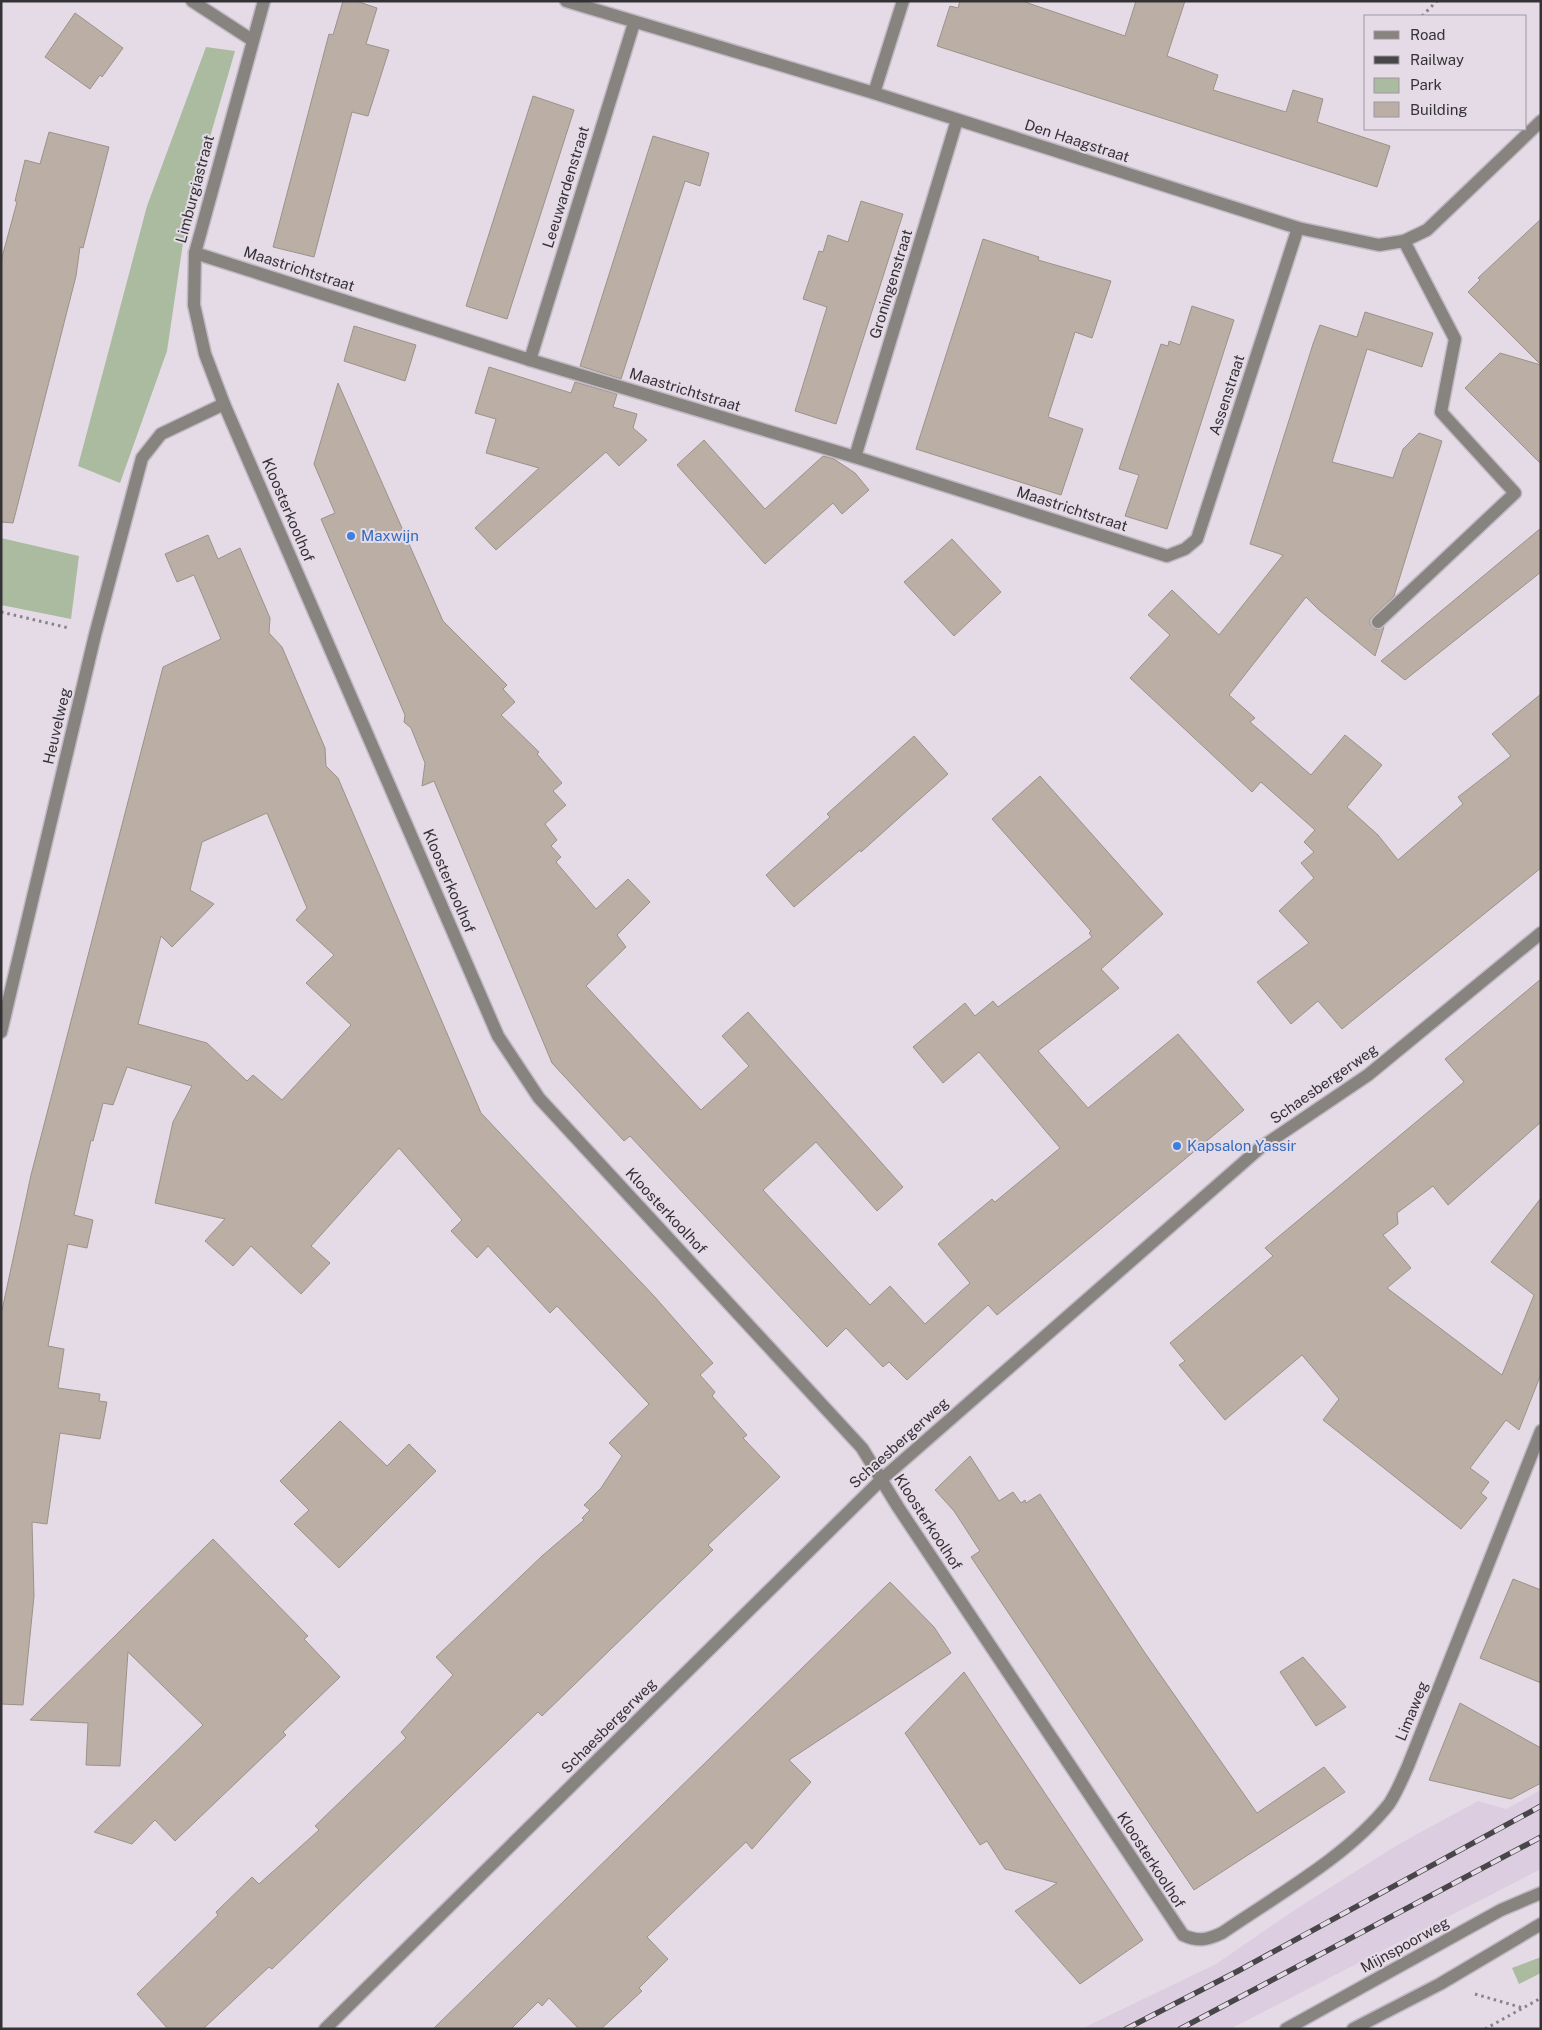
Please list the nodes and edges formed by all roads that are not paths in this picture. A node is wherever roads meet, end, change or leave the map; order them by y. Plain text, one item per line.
1 (192, 1) edge
2 (264, 1) edge
3 (566, 1) edge
4 (903, 1) edge
5 (634, 23) junction
6 (252, 40) junction
7 (874, 93) junction
8 (958, 120) junction
9 (1541, 120) edge
10 (1298, 228) junction
11 (1404, 241) junction
12 (195, 253) junction
13 (530, 360) junction
14 (224, 404) junction
15 (855, 458) junction
16 (1167, 556) joint
17 (1378, 622) dead end
18 (1541, 933) edge
19 (1, 1032) edge
20 (1541, 1431) edge
21 (882, 1479) junction
22 (1541, 1893) edge
23 (1541, 1924) edge
24 (1222, 1933) joint
25 (325, 2029) edge
26 (1286, 2029) edge
27 (1353, 2029) edge

1 - 6 street
2 - 6 street, Limburgiastraat
3 - 5 street, Den Haagstraat
4 - 7 street
5 - 7 street, Den Haagstraat
5 - 13 street, Leeuwardenstraat
6 - 12 street, Limburgiastraat
7 - 8 street, Den Haagstraat
8 - 10 street, Den Haagstraat
8 - 15 street, Groningenstraat
9 - 11 street, Den Haagstraat
10 - 11 street, Den Haagstraat
10 - 16 street, Assenstraat
11 - 17 street
12 - 13 street, Maastrichtstraat
12 - 14 street, Limburgiastraat
13 - 15 street, Maastrichtstraat
14 - 19 street, Heuvelweg
14 - 21 street, Kloosterkoolhof
15 - 16 street, Maastrichtstraat
18 - 21 street, Schaesbergerweg
20 - 24 street, Limaweg
21 - 24 street, Kloosterkoolhof
21 - 25 street, Schaesbergerweg
22 - 26 street, Mijnspoorweg
23 - 27 street

